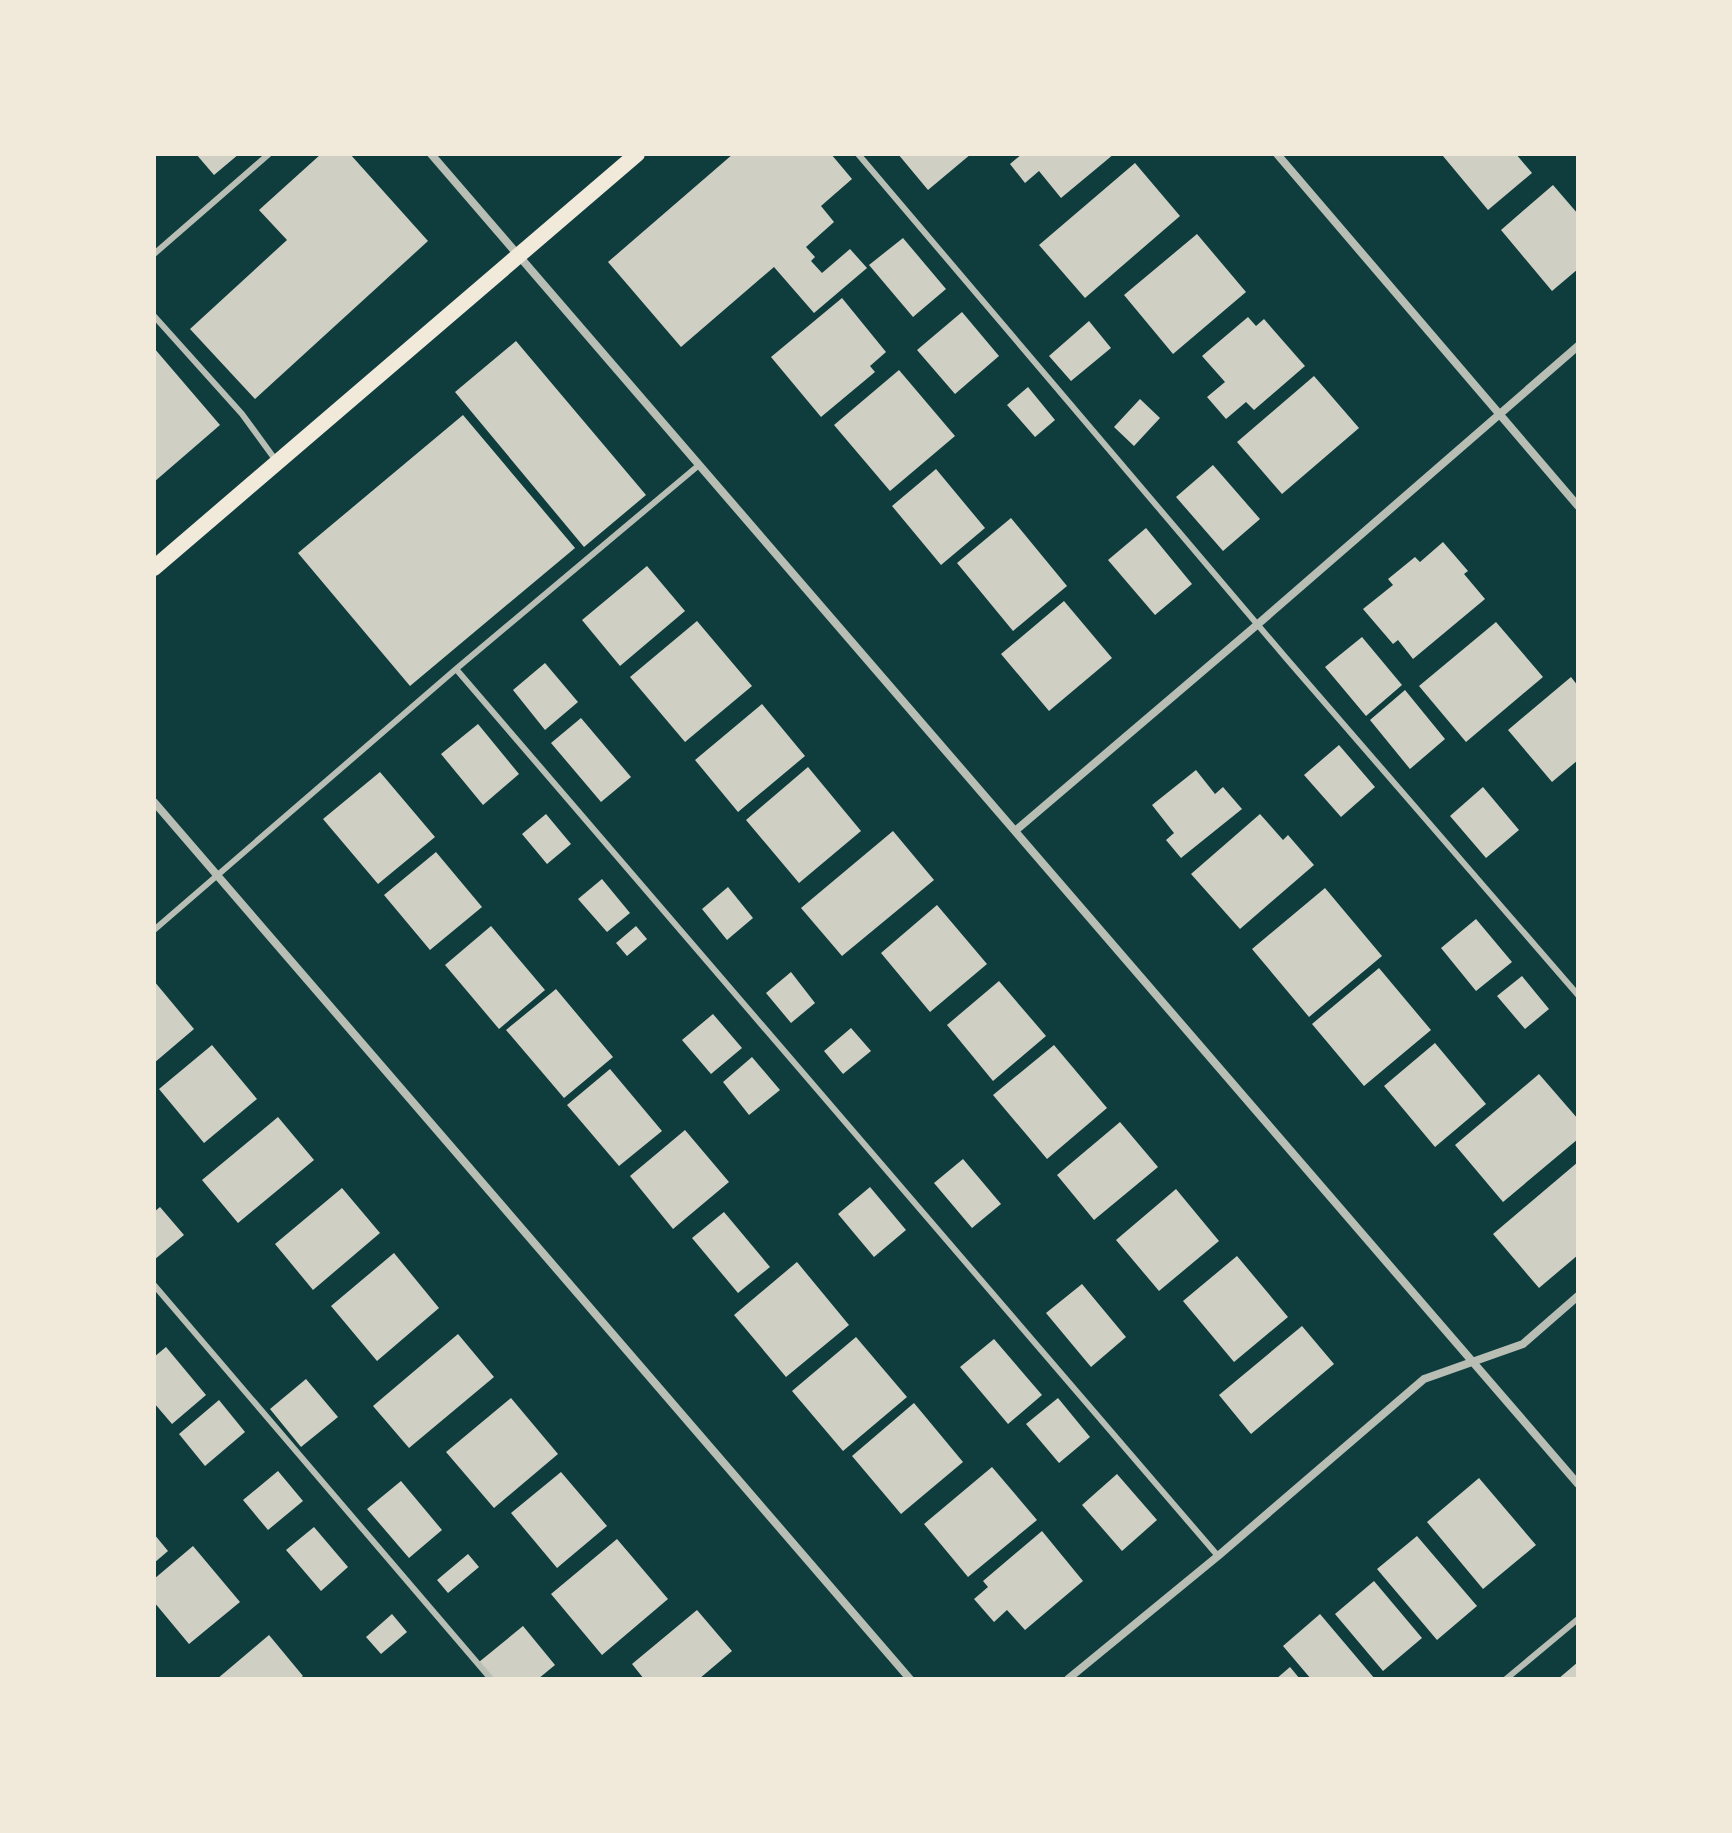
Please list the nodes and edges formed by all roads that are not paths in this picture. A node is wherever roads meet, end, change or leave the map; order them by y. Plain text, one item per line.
1 (269, 154) edge
2 (431, 154) edge
3 (637, 154) edge
4 (858, 154) edge
5 (1277, 154) edge
6 (154, 254) edge
7 (519, 255) junction
8 (154, 316) edge
9 (1578, 346) edge
10 (1499, 413) junction
11 (277, 462) junction
12 (699, 465) junction
13 (1578, 506) edge
14 (154, 568) edge
15 (1258, 624) junction
16 (456, 669) junction
17 (154, 802) edge
18 (1015, 831) junction
19 (217, 874) junction
20 (154, 930) edge
21 (1578, 995) edge
22 (154, 1285) edge
23 (1578, 1296) edge
24 (1473, 1361) junction
25 (1578, 1484) edge
26 (1218, 1556) junction
27 (1578, 1619) edge
28 (491, 1679) edge
29 (910, 1679) edge
30 (1068, 1679) edge
31 (1506, 1679) edge

1 - 6 lane
2 - 7 street
3 - 7 main road
4 - 15 lane
5 - 10 street
7 - 11 main road
7 - 12 street
8 - 11 lane
9 - 10 street
10 - 13 street
10 - 15 street
11 - 14 main road
12 - 16 lane
12 - 18 street
15 - 18 street
15 - 21 lane
16 - 19 lane
16 - 26 lane
17 - 19 street
18 - 24 street
19 - 20 lane
19 - 29 street
22 - 28 lane
23 - 24 street
24 - 25 street
24 - 26 street
26 - 30 street
27 - 31 lane

